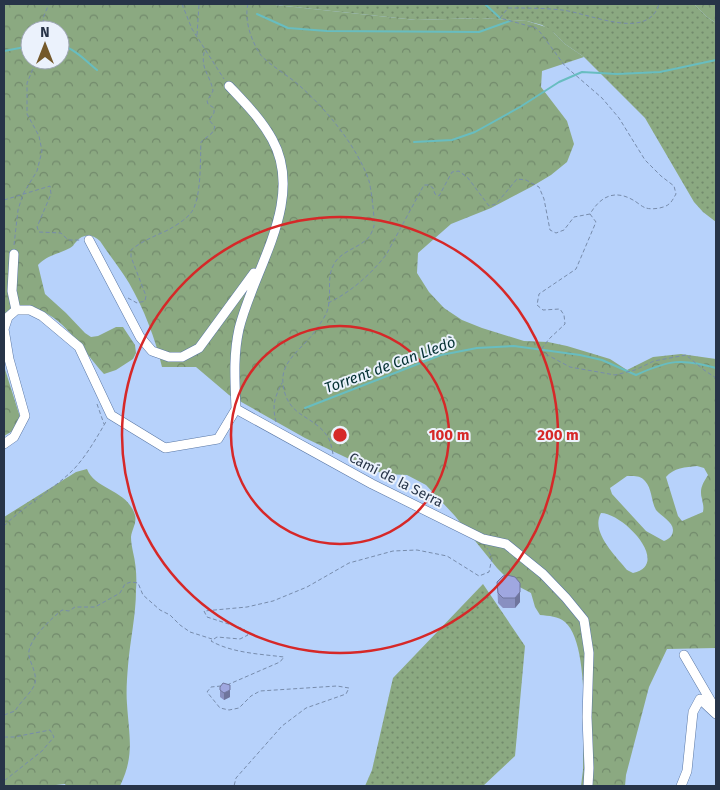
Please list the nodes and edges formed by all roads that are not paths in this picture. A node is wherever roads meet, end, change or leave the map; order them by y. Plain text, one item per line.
1 (229, 86) road end
2 (89, 240) dead end
3 (14, 254) road end
4 (263, 261) junction
5 (16, 310) junction
6 (236, 409) junction
7 (4, 444) edge
8 (684, 655) dead end
9 (716, 710) edge
10 (716, 714) edge
11 (588, 786) edge
12 (681, 786) edge

1 - 4 street
2 - 4 street
3 - 5 street
4 - 6 street
5 - 6 street
5 - 7 street
6 - 11 street, Camí de la Serra
8 - 9 street
10 - 12 street

